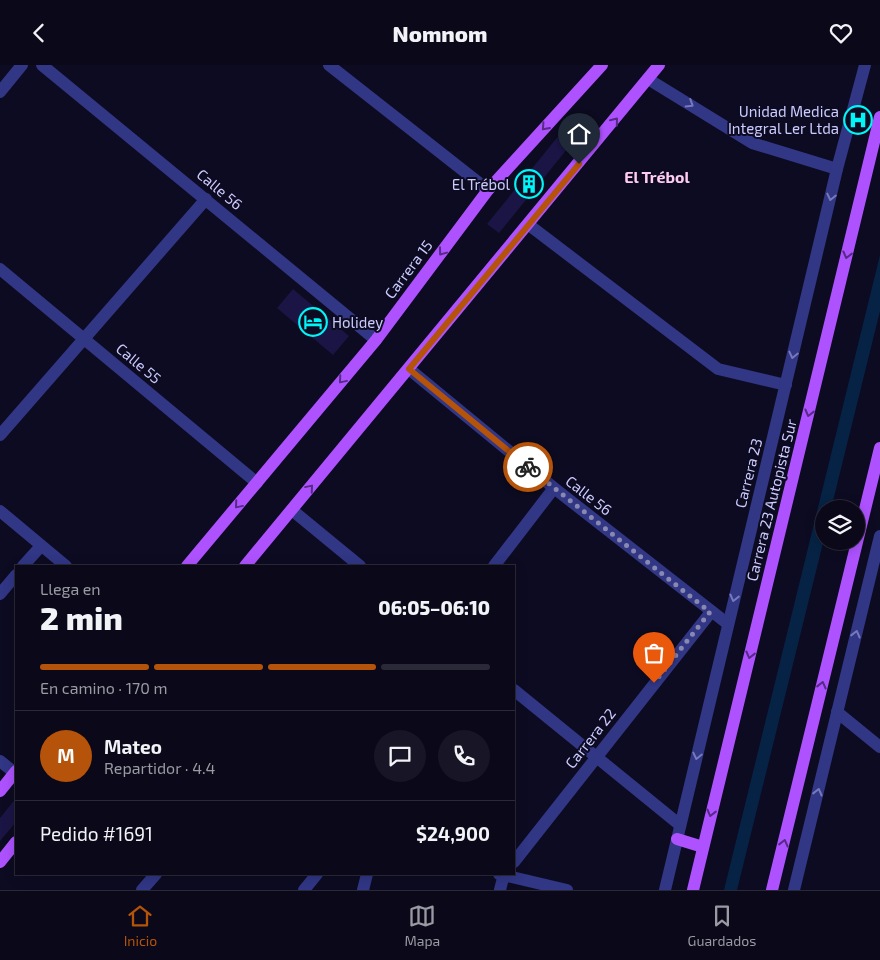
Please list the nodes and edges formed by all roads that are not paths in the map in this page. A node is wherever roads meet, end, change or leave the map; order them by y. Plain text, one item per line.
1 (22, 65) edge
2 (42, 65) edge
3 (328, 65) edge
4 (602, 65) edge
5 (659, 65) edge
6 (865, 65) edge
7 (648, 79) junction
8 (0, 92) edge
9 (880, 117) edge
10 (837, 169) junction
11 (488, 190) junction
12 (206, 199) junction
13 (529, 225) junction
14 (0, 269) edge
15 (84, 338) junction
16 (376, 340) junction
17 (409, 369) junction
18 (786, 385) junction
19 (0, 435) edge
20 (880, 448) edge
21 (876, 477) edge
22 (257, 483) junction
23 (554, 489) junction
24 (292, 510) junction
25 (0, 511) edge
26 (880, 536) edge
27 (41, 546) junction
28 (24, 565) edge
29 (65, 565) edge
30 (188, 565) edge
31 (246, 565) edge
32 (359, 565) edge
33 (495, 565) edge
34 (15, 576) edge
35 (0, 594) edge
36 (710, 612) junction
37 (728, 624) junction
38 (515, 691) edge
39 (837, 712) junction
40 (880, 747) edge
41 (597, 755) junction
42 (0, 761) edge
43 (15, 771) edge
44 (15, 773) edge
45 (0, 791) edge
46 (680, 825) junction
47 (677, 839) junction
48 (15, 843) edge
49 (703, 847) junction
50 (0, 861) edge
51 (515, 861) edge
52 (155, 875) edge
53 (316, 875) edge
54 (367, 875) edge
55 (502, 875) edge
56 (506, 875) edge
57 (142, 890) edge
58 (304, 890) edge
59 (363, 890) edge
60 (500, 890) edge
61 (567, 890) edge
62 (665, 890) edge
63 (693, 890) edge
64 (772, 890) edge
65 (794, 890) edge

1 - 8 street
2 - 12 street, Calle 56
3 - 11 street
4 -> 11 main road, Carrera 15
5 - 7 main road
6 - 10 street, Carrera 23
7 -> 10 street
13 -> 7 main road
9 -> 49 main road, Carrera 23 Autopista Sur
10 -> 18 street, Carrera 23
11 -> 16 main road, Carrera 15
12 - 15 street
12 - 16 street, Calle 56
13 - 17 main road
13 - 18 street
14 - 15 street, Calle 55
15 - 19 street
15 - 22 street, Calle 55
16 -> 22 main road, Carrera 15
17 - 23 street, Calle 56
24 -> 17 main road
18 -> 37 street, Carrera 23
20 - 21 main road
64 -> 21 main road
22 -> 30 main road, Carrera 15
23 - 33 street
23 - 36 street, Calle 56
24 - 31 main road
24 - 32 street
25 - 27 street
39 -> 26 street
27 - 28 street
27 - 29 street
34 - 35 street
36 - 37 street, Calle 56
36 - 41 street, Carrera 22
37 -> 46 street, Carrera 23
38 - 41 street
39 - 40 street
65 -> 39 street
41 - 46 street
41 - 51 street, Carrera 22
42 - 43 street
44 - 45 main road
46 - 47 street, Carrera 23
47 - 49 main road
47 - 62 street, Carrera 23
48 - 50 main road
49 - 63 main road, Carrera 23 Autopista Sur
52 - 57 street
53 - 58 street
54 - 59 street
55 - 60 street
56 - 61 street

